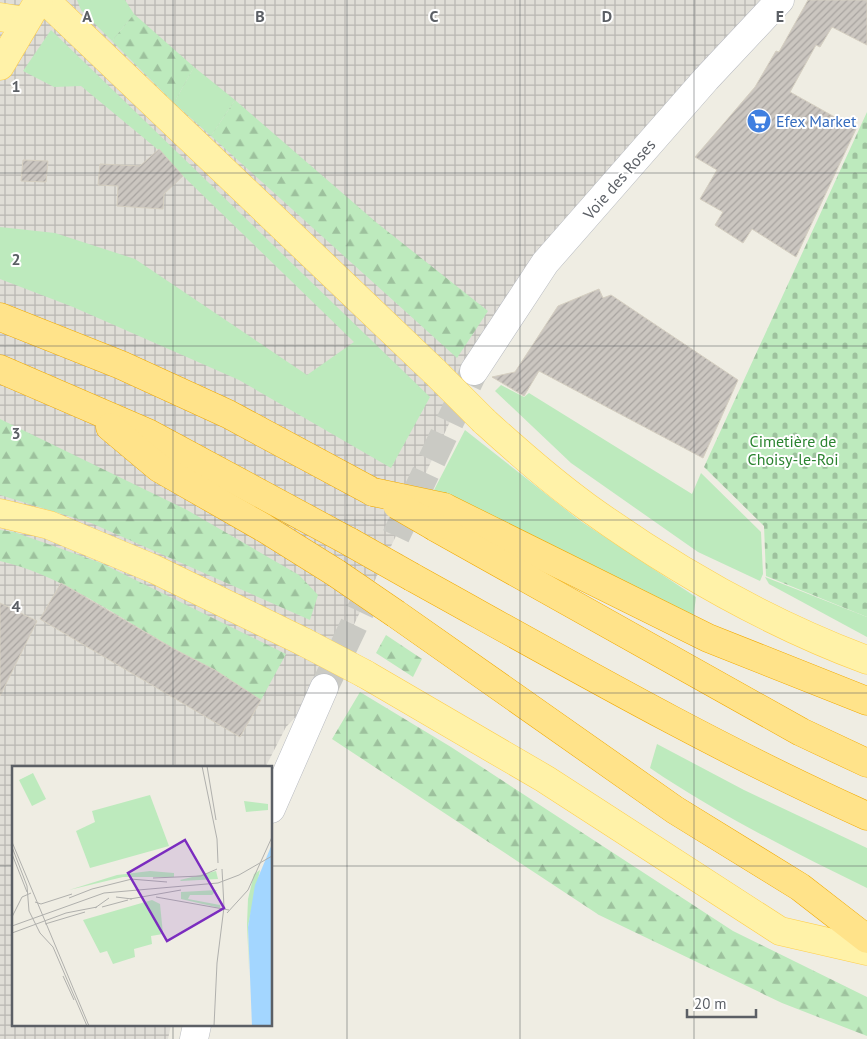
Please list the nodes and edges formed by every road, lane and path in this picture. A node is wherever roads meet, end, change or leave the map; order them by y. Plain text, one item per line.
1 (45, 0) edge
2 (780, 0) edge
3 (21, 13) edge
4 (0, 66) edge
5 (0, 317) edge
6 (0, 369) edge
7 (474, 371) tunnel mouth
8 (82, 403) junction
9 (0, 513) edge
10 (440, 517) junction
11 (867, 660) edge
12 (324, 688) tunnel mouth
13 (867, 701) edge
14 (867, 763) edge
15 (272, 807) edge
16 (867, 816) edge
17 (867, 939) edge
18 (867, 951) edge
19 (197, 1026) edge
20 (194, 1039) edge

1 - 11 main road, bridge
2 - 7 street, Voie des Roses
3 - 4 main road
5 - 10 highway, bridge
6 - 8 highway
8 - 16 highway, bridge
8 - 17 highway, bridge
9 - 18 main road, bridge
10 - 13 highway
10 - 14 highway
12 - 15 street
19 - 20 street

